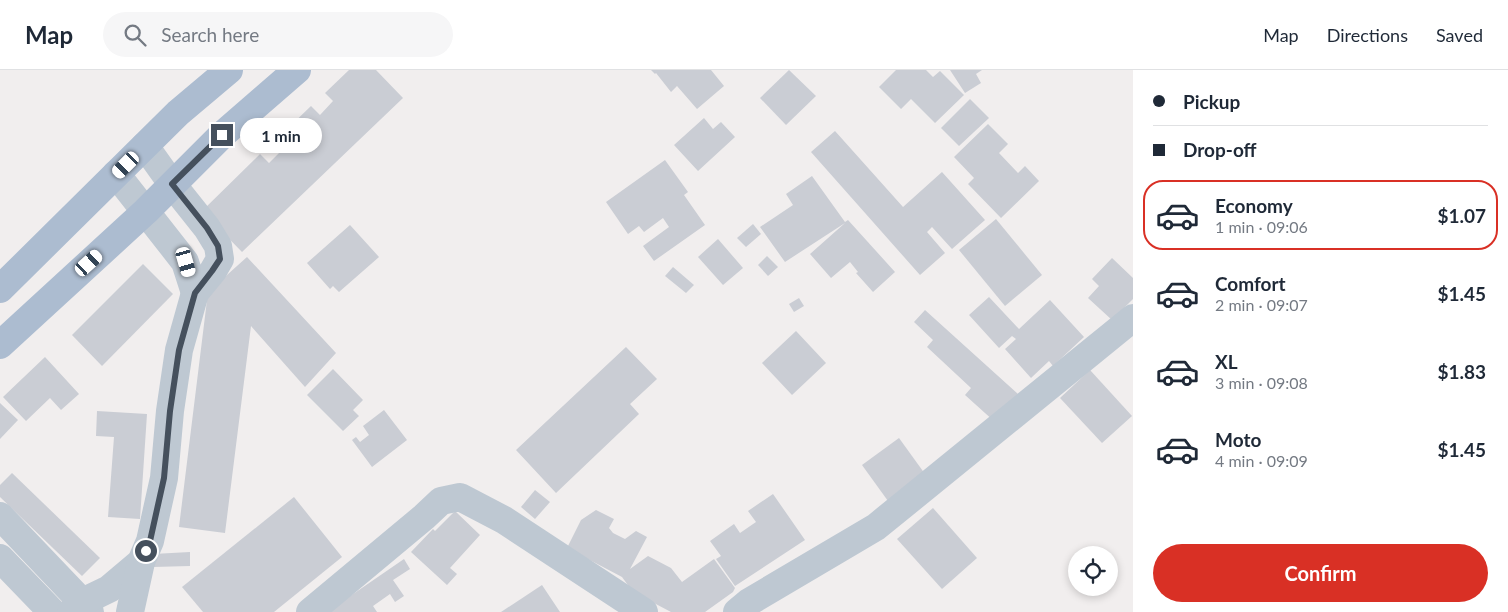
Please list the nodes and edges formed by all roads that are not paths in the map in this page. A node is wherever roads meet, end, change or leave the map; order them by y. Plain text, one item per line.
1 (229, 70) edge
2 (297, 70) edge
3 (145, 146) junction
4 (116, 174) junction
5 (172, 184) junction
6 (146, 211) junction
7 (0, 289) edge
8 (195, 293) junction
9 (1133, 318) edge
10 (0, 345) edge
11 (0, 516) edge
12 (0, 558) edge
13 (141, 562) junction
14 (81, 608) edge
15 (52, 612) edge
16 (130, 612) edge
17 (310, 612) edge
18 (644, 612) edge
19 (737, 612) edge

1 - 3 main road
2 - 5 main road
3 - 4 main road
3 - 5 street
4 - 6 street
4 - 7 main road
5 - 6 main road
5 - 8 street
6 - 8 street
6 - 10 main road
8 - 13 street
9 - 19 street
11 - 14 street
12 - 15 street
13 - 14 street
13 - 16 street
17 - 18 street

